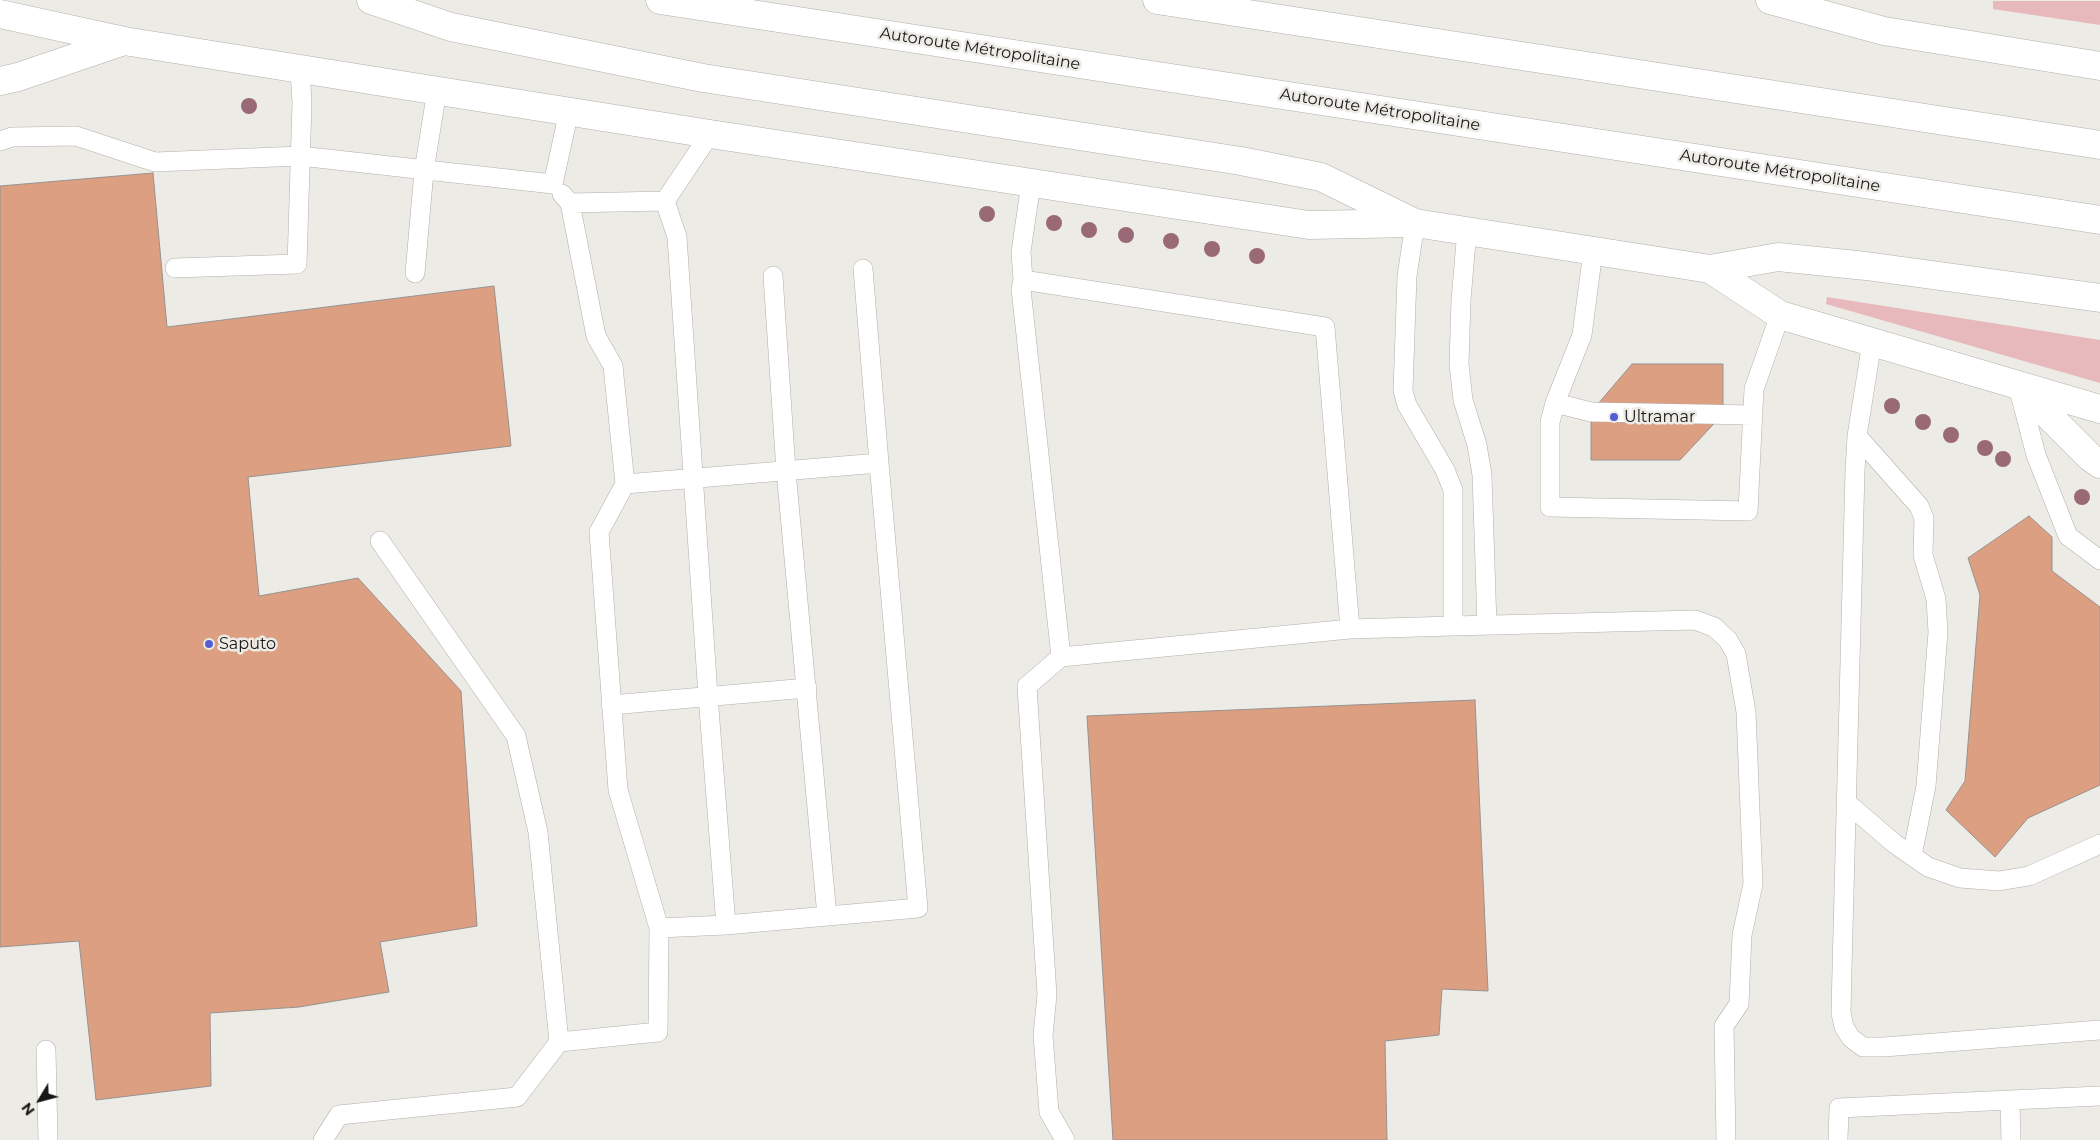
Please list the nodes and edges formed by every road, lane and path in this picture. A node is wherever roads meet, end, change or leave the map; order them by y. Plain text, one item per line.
1 (371, 0) edge
2 (660, 0) edge
3 (1157, 0) edge
4 (1770, 0) edge
5 (0, 14) edge
6 (124, 41) junction
7 (2100, 66) edge
8 (300, 69) junction
9 (0, 81) edge
10 (437, 90) junction
11 (569, 111) junction
12 (710, 134) junction
13 (0, 141) edge
14 (2100, 145) edge
15 (300, 156) junction
16 (424, 170) junction
17 (1031, 183) junction
18 (552, 184) junction
19 (665, 201) junction
20 (570, 203) junction
21 (2100, 220) edge
22 (1415, 223) junction
23 (1467, 230) junction
24 (1593, 250) junction
25 (175, 268) dead end
26 (863, 269) dead end
27 (1710, 269) junction
28 (415, 273) dead end
29 (773, 276) dead end
30 (1023, 280) junction
31 (2100, 298) edge
32 (1780, 316) junction
33 (1872, 342) junction
34 (2018, 385) junction
35 (1555, 403) junction
36 (2100, 409) edge
37 (1752, 415) junction
38 (1857, 436) junction
39 (880, 463) junction
40 (2100, 464) edge
41 (786, 471) junction
42 (693, 479) junction
43 (624, 484) junction
44 (380, 541) dead end
45 (2100, 560) edge
46 (1487, 625) junction
47 (1453, 626) junction
48 (1350, 629) junction
49 (1061, 657) junction
50 (807, 688) junction
51 (708, 696) junction
52 (611, 705) junction
53 (1847, 803) junction
54 (2100, 844) edge
55 (1912, 856) junction
56 (828, 916) junction
57 (726, 925) junction
58 (659, 928) junction
59 (2100, 1030) edge
60 (559, 1042) junction
61 (46, 1050) dead end
62 (2100, 1096) edge
63 (2010, 1100) junction
64 (48, 1140) edge
65 (323, 1140) edge
66 (1065, 1140) edge
67 (1726, 1140) edge
68 (1838, 1140) edge
69 (2011, 1140) edge

1 - 22 main road
2 - 21 main road, Autoroute Métropolitaine
3 - 14 main road
4 - 7 main road
5 - 6 main road
6 - 8 main road
6 - 9 main road
8 - 10 main road
8 - 15 lane
10 - 11 main road
10 - 16 lane
11 - 12 main road
11 - 18 lane
12 - 17 main road
12 - 19 lane
13 - 15 lane
15 - 16 lane
15 - 25 lane
16 - 18 lane
16 - 28 lane
17 - 22 main road
17 - 30 lane
18 - 20 lane
19 - 20 lane
19 - 42 lane
20 - 43 lane
22 - 23 main road
22 - 47 lane
23 - 24 main road
23 - 46 lane
24 - 27 main road
24 - 35 lane
26 - 39 lane
27 - 31 main road
27 - 32 main road
29 - 41 lane
30 - 48 lane
30 - 49 lane
32 - 33 main road
32 - 37 lane
33 - 34 main road
33 - 38 lane
34 - 36 main road
34 - 40 main road
34 - 45 lane
35 - 37 lane
35 - 37 lane
38 - 53 lane
38 - 55 lane
39 - 41 lane
39 - 56 lane
41 - 42 lane
41 - 50 lane
42 - 43 lane
42 - 51 lane
43 - 52 lane
44 - 60 lane
46 - 47 lane
46 - 67 lane
47 - 48 lane
48 - 49 lane
49 - 66 lane
50 - 51 lane
50 - 56 lane
51 - 52 lane
51 - 57 lane
52 - 58 lane
53 - 55 lane
53 - 59 lane
54 - 55 lane
56 - 57 lane
57 - 58 lane
58 - 60 lane
60 - 65 lane
61 - 64 lane
62 - 63 lane
63 - 68 lane
63 - 69 lane

